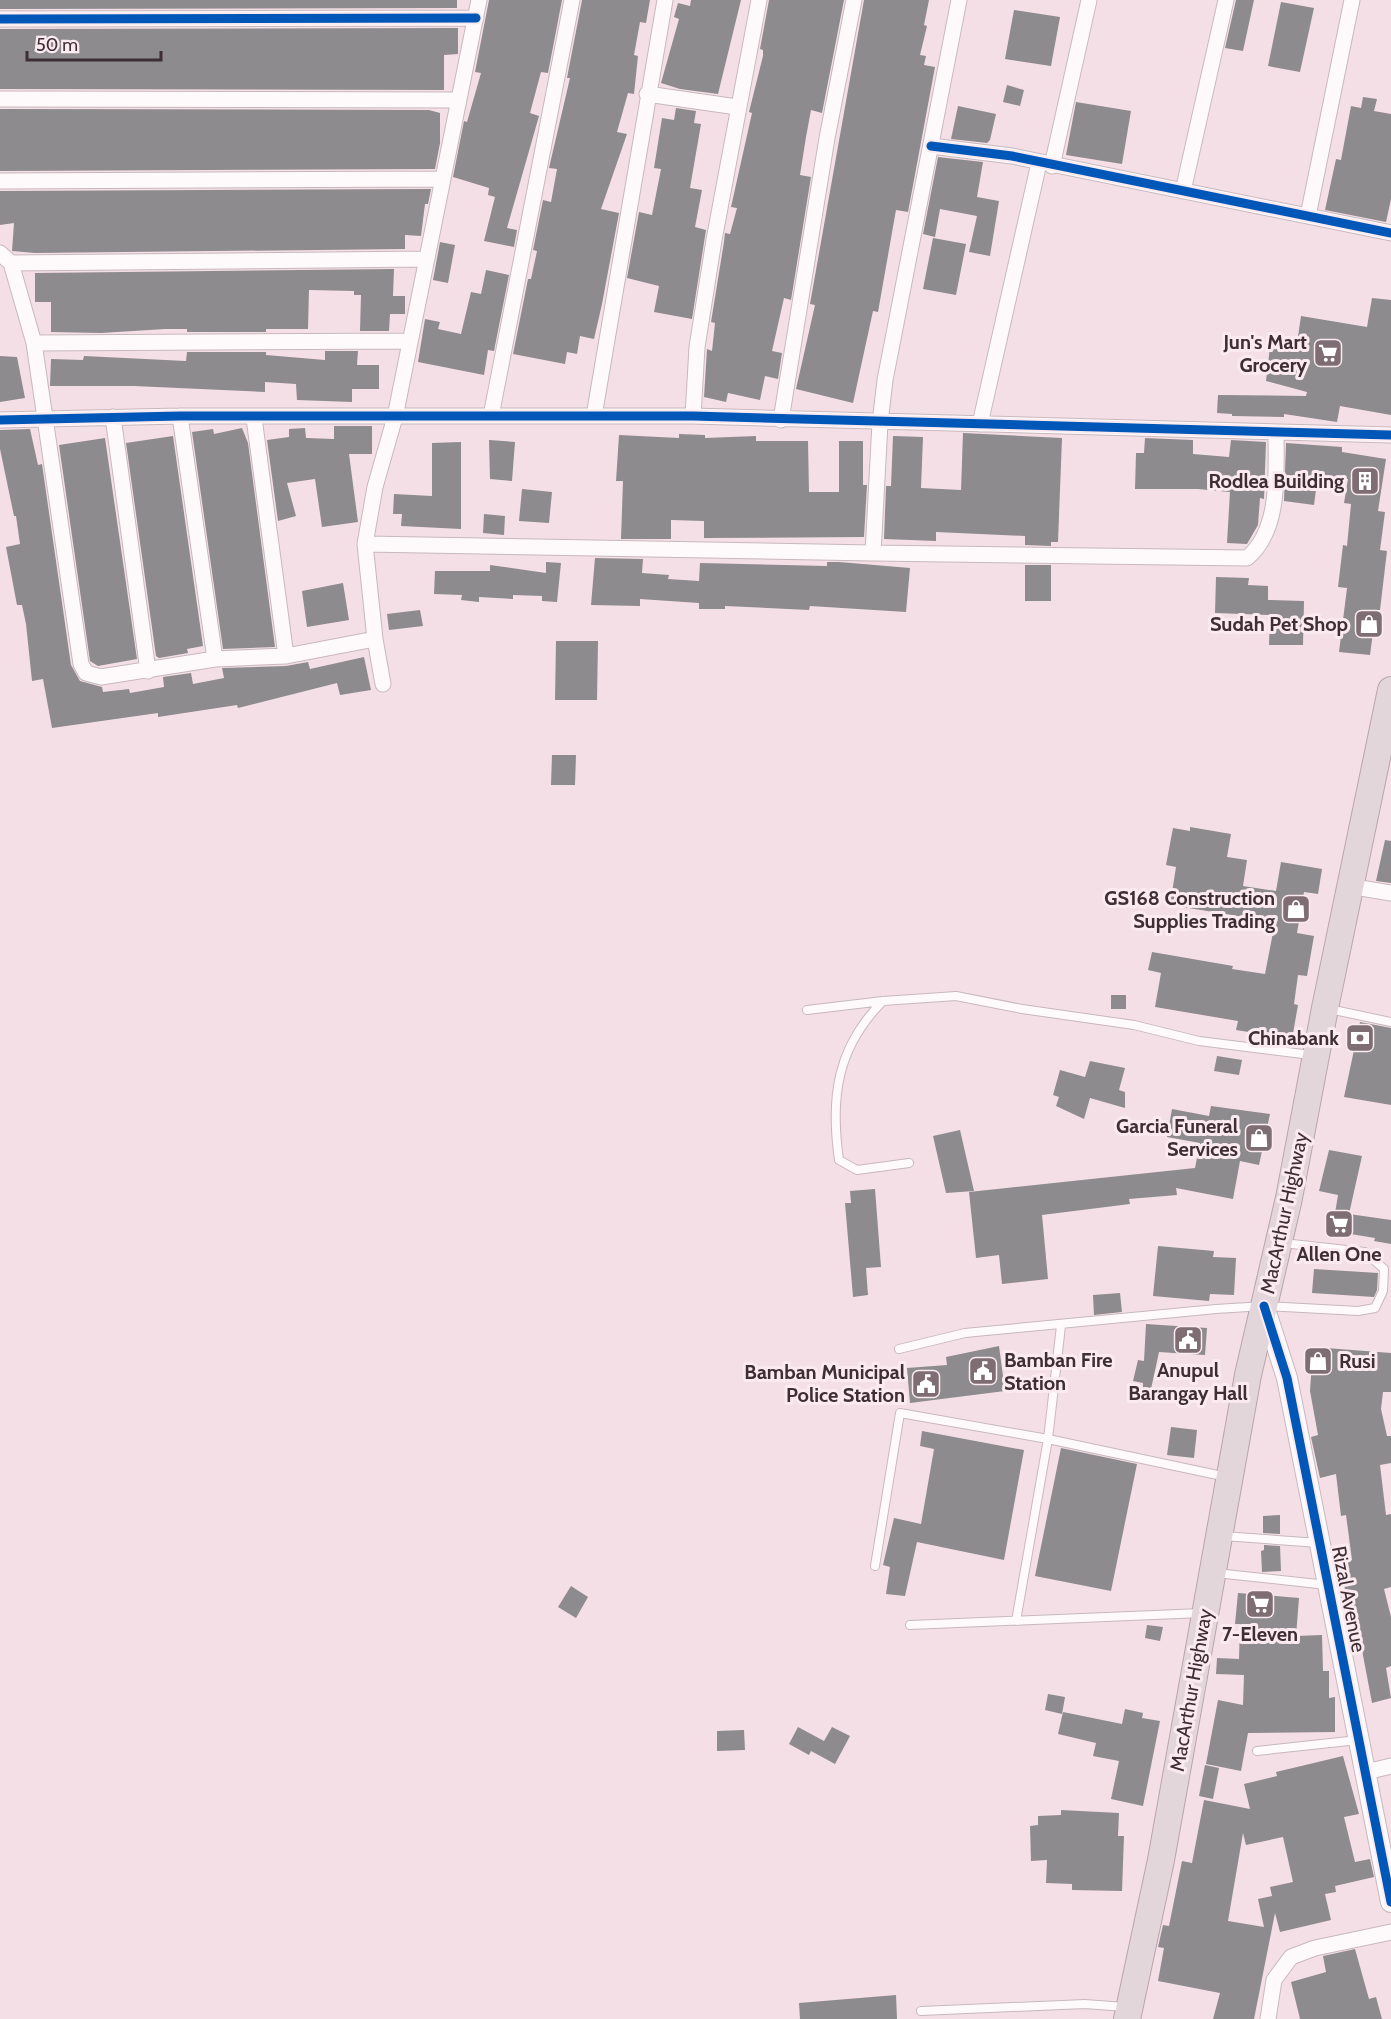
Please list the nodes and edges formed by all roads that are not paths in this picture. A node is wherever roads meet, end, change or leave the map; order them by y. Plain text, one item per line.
1 (479, 0) edge
2 (572, 0) edge
3 (665, 0) edge
4 (759, 0) edge
5 (854, 0) edge
6 (959, 0) edge
7 (1089, 0) edge
8 (1226, 0) edge
9 (1352, 0) edge
10 (476, 18) junction
11 (0, 20) edge
12 (647, 94) junction
13 (0, 99) edge
14 (458, 100) junction
15 (737, 107) junction
16 (931, 146) junction
17 (1046, 164) junction
18 (443, 179) junction
19 (0, 181) edge
20 (1183, 190) junction
21 (1308, 216) junction
22 (1391, 233) edge
23 (6, 258) edge
24 (426, 259) junction
25 (410, 341) junction
26 (34, 343) junction
27 (180, 416) junction
28 (491, 416) junction
29 (594, 416) junction
30 (693, 416) junction
31 (113, 417) junction
32 (395, 417) junction
33 (254, 418) junction
34 (0, 420) edge
35 (46, 420) junction
36 (782, 420) junction
37 (880, 423) junction
38 (981, 424) junction
39 (1276, 432) junction
40 (1391, 435) edge
41 (365, 544) junction
42 (873, 553) junction
43 (375, 639) junction
44 (286, 656) junction
45 (215, 659) junction
46 (148, 670) junction
47 (383, 684) dead end
48 (1390, 702) edge
49 (1349, 886) junction
50 (1391, 894) edge
51 (883, 1001) junction
52 (1324, 1008) junction
53 (807, 1010) dead end
54 (1391, 1022) edge
55 (1316, 1055) junction
56 (909, 1163) dead end
57 (1280, 1242) junction
58 (1264, 1306) junction
59 (1060, 1326) junction
60 (898, 1349) dead end
61 (1048, 1439) junction
62 (1230, 1478) junction
63 (1219, 1536) junction
64 (1320, 1544) junction
65 (875, 1566) dead end
66 (1212, 1572) junction
67 (1328, 1586) junction
68 (1204, 1613) junction
69 (1016, 1621) junction
70 (910, 1625) dead end
71 (1360, 1740) junction
72 (1257, 1751) dead end
73 (1391, 1766) edge
74 (1366, 1772) junction
75 (1391, 1902) edge
76 (1391, 1932) edge
77 (921, 2011) dead end
78 (1128, 2013) edge
79 (1268, 2019) edge

1 - 10 street
2 - 28 street
3 - 12 street
4 - 15 street
5 - 36 street
6 - 16 street
7 - 17 street
8 - 20 street
9 - 21 street
10 - 11 street
10 - 14 street
12 - 15 street
12 - 29 street
13 - 14 street
14 - 18 street
15 - 30 street
16 - 17 street
16 - 37 street
17 - 20 street
17 - 38 street
18 - 19 street
18 - 24 street
20 - 21 street
21 - 22 street
23 - 24 street
23 - 26 street
24 - 25 street
25 - 26 street
25 - 32 street
26 - 35 street
27 - 31 street
27 - 33 street
27 - 45 street
28 - 29 street
28 - 32 street
29 - 30 street
30 - 36 street
31 - 35 street
31 - 46 street
32 - 33 street
32 - 41 street
33 - 44 street
34 - 35 street
35 - 46 street
36 - 37 street
37 - 38 street
37 - 42 street
38 - 39 street
39 - 40 street
39 - 42 street
41 - 42 street
41 - 43 street
43 - 44 street
43 - 47 street
44 - 45 street
45 - 46 street
48 - 49 highway, MacArthur Highway
49 - 50 street
49 - 52 highway, MacArthur Highway
51 - 53 lane
51 - 55 lane
51 - 56 lane
52 - 54 lane
52 - 55 highway, MacArthur Highway
55 - 57 highway, MacArthur Highway
57 - 58 highway, MacArthur Highway
57 - 58 lane
58 - 59 lane
58 - 62 highway, MacArthur Highway
58 - 64 street, Rizal Avenue
59 - 60 lane
59 - 61 lane
61 - 62 lane
61 - 65 lane
61 - 69 lane
62 - 63 highway, MacArthur Highway
63 - 64 lane
63 - 66 highway, MacArthur Highway
64 - 67 street, Rizal Avenue
66 - 67 lane
66 - 68 highway, MacArthur Highway
67 - 71 street, Rizal Avenue
68 - 69 lane
68 - 78 highway, MacArthur Highway
69 - 70 lane
71 - 72 lane
71 - 74 street, Rizal Avenue
73 - 74 street
74 - 75 street, Rizal Avenue
76 - 79 street
77 - 78 lane

